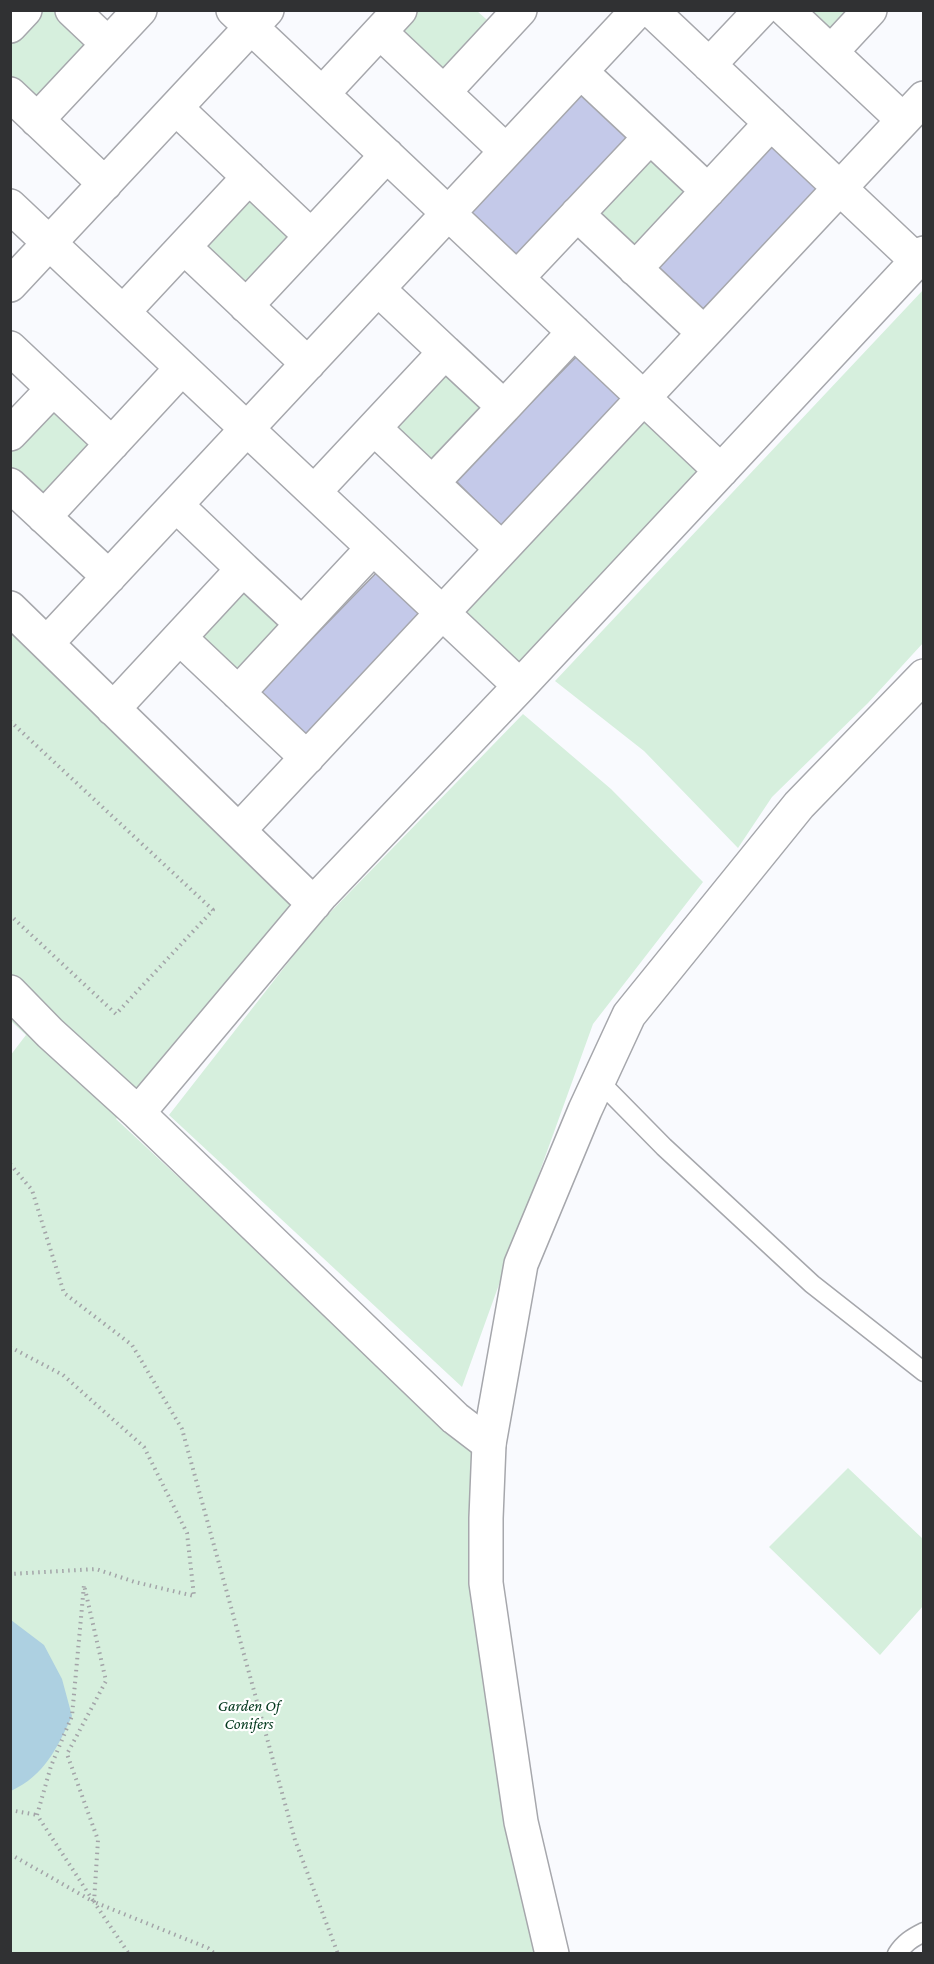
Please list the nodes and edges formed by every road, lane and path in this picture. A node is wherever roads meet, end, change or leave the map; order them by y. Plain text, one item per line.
1 (25, 10) edge
2 (72, 10) edge
3 (140, 10) edge
4 (638, 10) edge
5 (651, 10) edge
6 (760, 10) edge
7 (786, 10) edge
8 (870, 10) edge
9 (506, 15) edge
10 (250, 16) edge
11 (390, 21) edge
12 (10, 26) edge
13 (108, 44) junction
14 (831, 52) junction
15 (709, 65) junction
16 (581, 72) junction
17 (444, 92) junction
18 (10, 94) edge
19 (322, 94) junction
20 (176, 108) junction
21 (913, 109) edge
22 (37, 120) junction
23 (771, 123) junction
24 (650, 137) junction
25 (507, 151) junction
26 (387, 155) junction
27 (249, 177) junction
28 (105, 184) junction
29 (840, 188) junction
30 (708, 191) junction
31 (10, 206) edge
32 (448, 213) junction
33 (577, 214) junction
34 (311, 236) junction
35 (50, 243) junction
36 (184, 247) junction
37 (920, 257) edge
38 (635, 269) junction
39 (517, 278) junction
40 (10, 285) edge
41 (378, 289) junction
42 (246, 306) junction
43 (123, 312) junction
44 (574, 332) junction
45 (704, 333) junction
46 (10, 348) edge
47 (445, 352) junction
48 (308, 364) junction
49 (182, 368) junction
50 (53, 389) junction
51 (643, 398) junction
52 (504, 407) junction
53 (374, 428) junction
54 (247, 429) junction
55 (10, 434) edge
56 (112, 444) junction
57 (721, 471) junction
58 (432, 483) junction
59 (10, 485) edge
60 (314, 492) junction
61 (176, 506) junction
62 (44, 516) junction
63 (373, 548) junction
64 (502, 549) junction
65 (243, 569) junction
66 (109, 577) junction
67 (10, 608) edge
68 (442, 613) junction
69 (302, 624) junction
70 (180, 638) junction
71 (47, 643) junction
72 (924, 676) edge
73 (520, 686) junction
74 (238, 693) junction
75 (113, 709) junction
76 (10, 721) edge
77 (307, 758) junction
78 (239, 830) junction
79 (314, 904) junction
80 (10, 915) edge
81 (10, 992) edge
82 (599, 1081) junction
83 (138, 1113) junction
84 (10, 1164) edge
85 (10, 1347) edge
86 (924, 1372) edge
87 (489, 1444) junction
88 (10, 1574) edge
89 (10, 1810) edge
90 (37, 1815) junction
91 (10, 1854) edge
92 (94, 1902) junction
93 (924, 1932) edge
94 (129, 1953) edge
95 (215, 1953) edge
96 (338, 1953) edge
97 (552, 1953) edge
98 (897, 1953) edge

1 - 12 street
2 - 13 street
3 - 13 street
4 - 16 street
5 - 15 street
6 - 15 street
7 - 14 street
8 - 14 street
9 - 17 street
10 - 19 street
10 - 20 street
11 - 17 street
11 - 19 street
13 - 22 street
14 - 21 street
15 - 23 street
16 - 24 street
16 - 25 street
17 - 25 street
18 - 22 street
19 - 26 street
20 - 27 street
20 - 28 street
21 - 29 street
22 - 28 street
23 - 29 street
23 - 30 street
24 - 30 street
24 - 33 street
25 - 32 street
26 - 32 street
26 - 34 street
27 - 34 street
27 - 36 street
28 - 35 street
29 - 37 street
29 - 45 street
30 - 38 street
31 - 35 street
32 - 39 street
32 - 41 street
33 - 38 street
33 - 39 street
34 - 42 street
35 - 40 street
35 - 43 street
36 - 42 street
36 - 43 street
37 - 57 street
38 - 45 street
39 - 44 street
41 - 47 street
41 - 48 street
42 - 48 street
43 - 49 street
44 - 51 street
44 - 52 street
45 - 51 street
46 - 50 street
47 - 52 street
47 - 53 street
48 - 54 street
49 - 54 street
49 - 56 street
50 - 55 street
50 - 56 street
51 - 57 street
51 - 64 street
52 - 58 street
53 - 58 street
53 - 60 street
54 - 60 street
54 - 61 street
56 - 62 street
57 - 73 street
58 - 64 street
59 - 62 street
60 - 63 street
61 - 65 street
61 - 66 street
62 - 66 street
63 - 68 street
63 - 69 street
64 - 68 street
65 - 69 street
65 - 70 street
66 - 71 street
67 - 71 street
68 - 73 street
68 - 77 street
69 - 74 street
70 - 74 street
70 - 75 street
71 - 75 street
72 - 82 street
73 - 79 street
74 - 77 street
75 - 78 street
76 - 80 path
77 - 78 street
78 - 79 street
79 - 83 street
81 - 83 street
82 - 86 lane
82 - 87 street
83 - 87 street
84 - 96 path
85 - 88 path
87 - 97 street
89 - 90 path
90 - 92 path
90 - 92 path
91 - 92 path
92 - 94 path
92 - 95 path
93 - 98 lane

